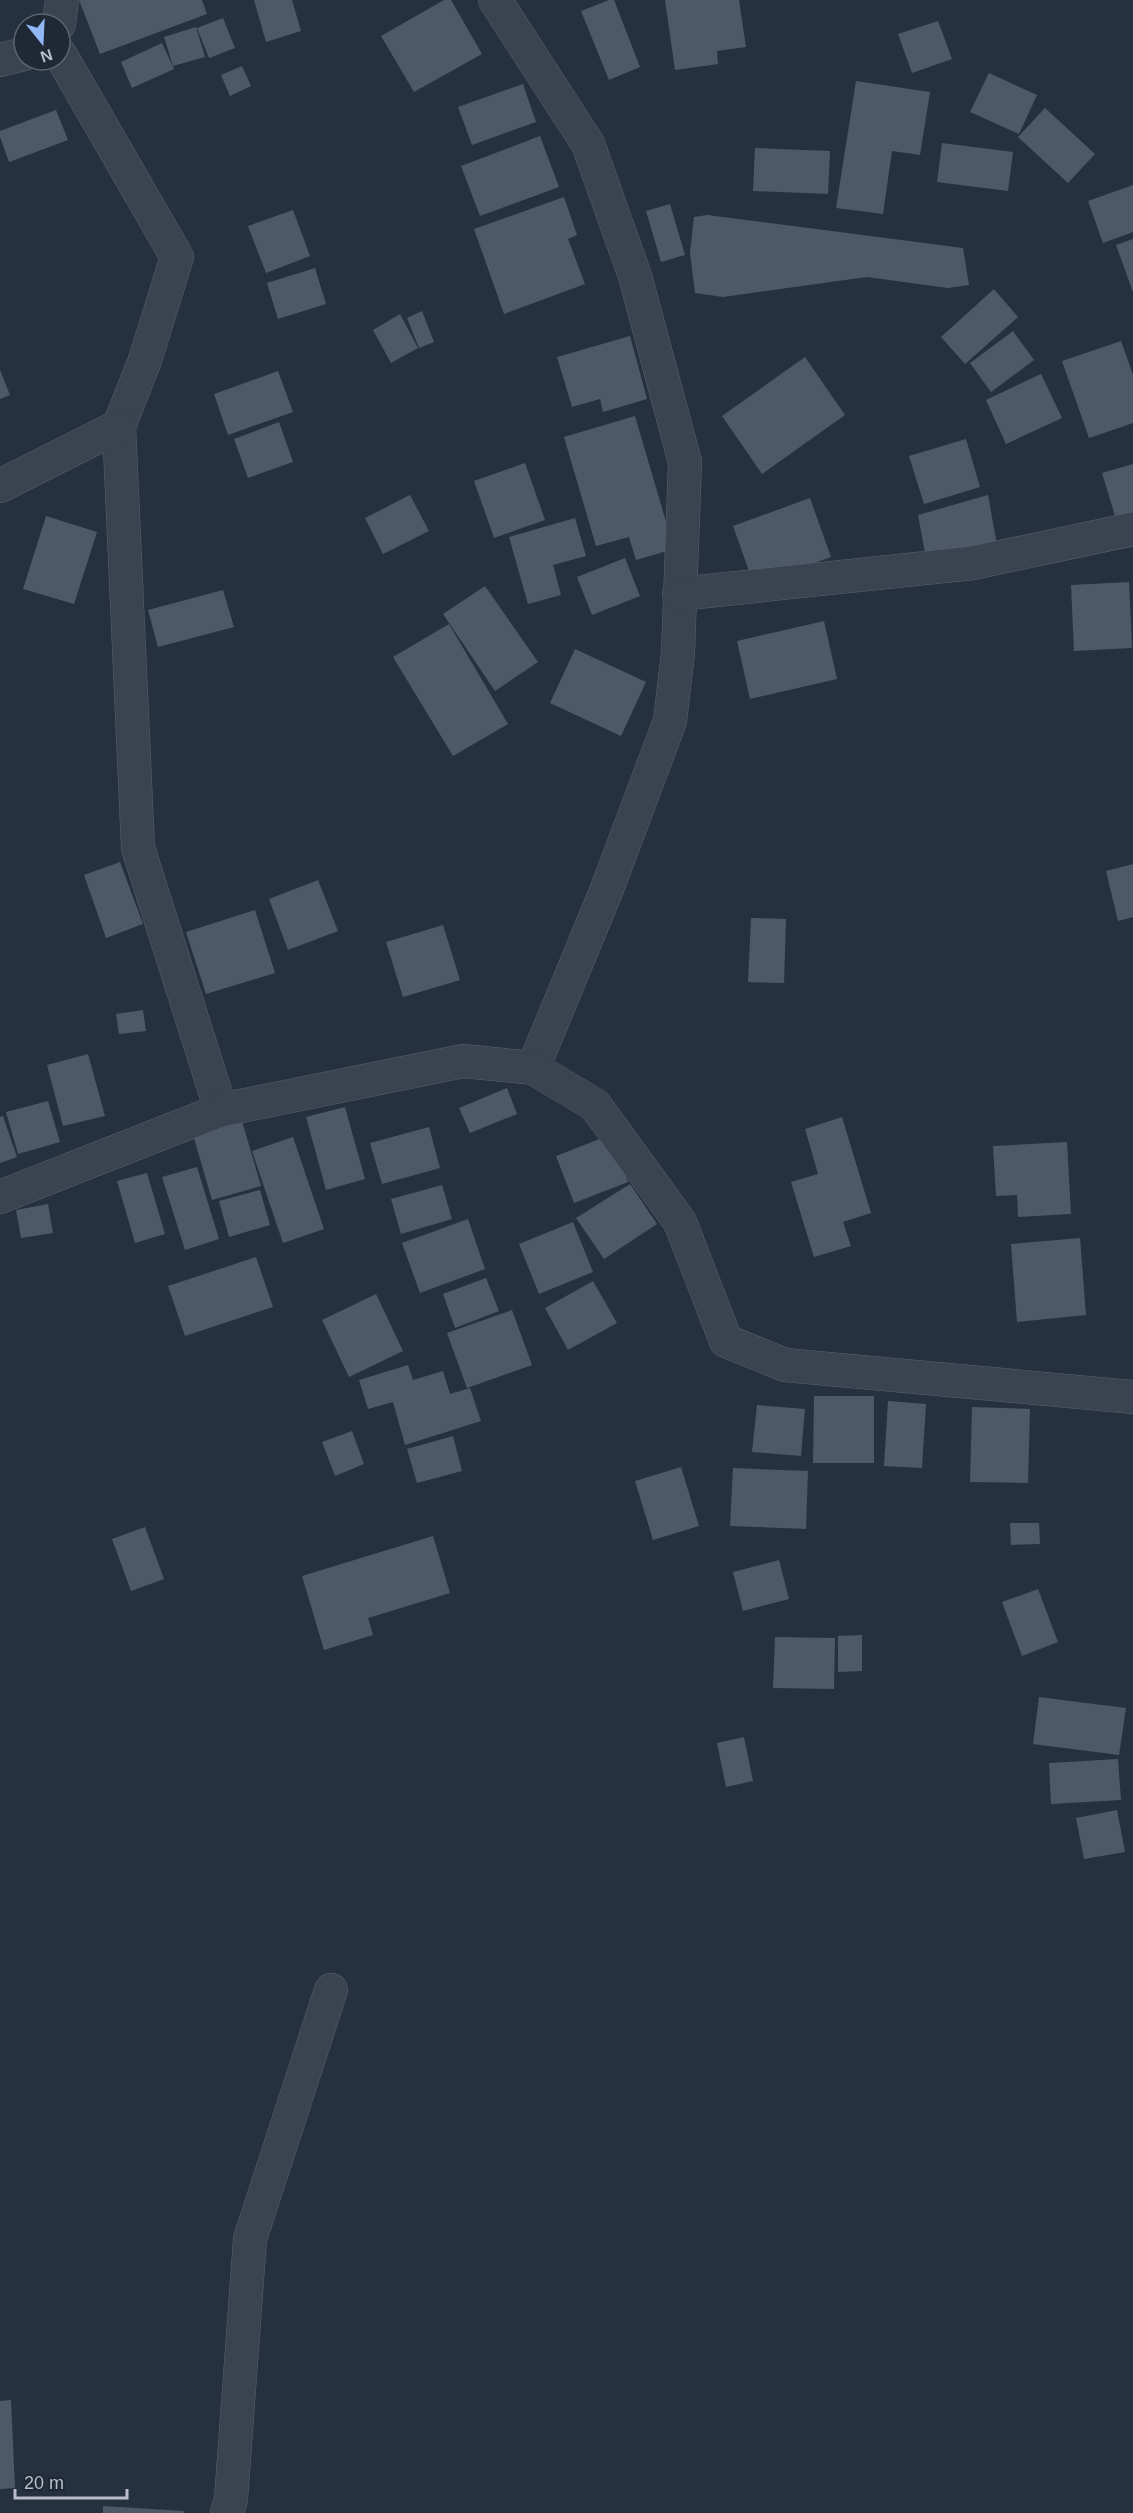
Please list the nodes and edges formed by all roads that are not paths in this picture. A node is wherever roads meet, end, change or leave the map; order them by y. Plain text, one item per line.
1 (495, 0) edge
2 (70, 72) edge
3 (119, 426) junction
4 (0, 486) edge
5 (1133, 529) edge
6 (679, 594) junction
7 (533, 1068) junction
8 (221, 1110) junction
9 (0, 1197) edge
10 (1133, 1397) edge
11 (331, 1990) dead end
12 (227, 2513) edge

1 - 6 street
2 - 3 street
3 - 4 street
3 - 8 street
5 - 6 street
6 - 7 street
7 - 8 street
7 - 10 street
8 - 9 street
11 - 12 street

